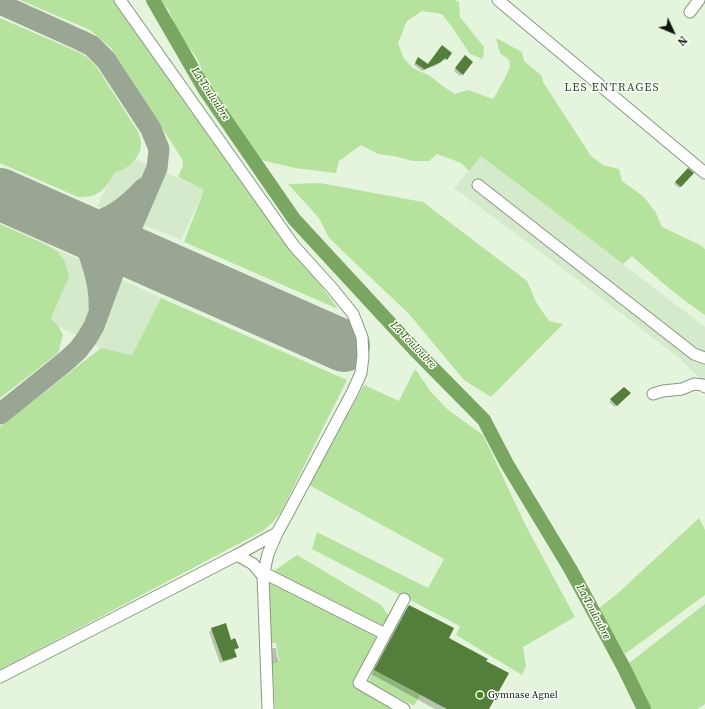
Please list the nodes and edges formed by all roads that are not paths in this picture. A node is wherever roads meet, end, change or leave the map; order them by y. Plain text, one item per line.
1 (120, 0) edge
2 (498, 0) edge
3 (699, 0) edge
4 (690, 12) dead end
5 (705, 173) edge
6 (478, 185) dead end
7 (705, 358) edge
8 (705, 388) edge
9 (653, 394) dead end
10 (276, 534) junction
11 (237, 555) junction
12 (263, 576) junction
13 (404, 599) dead end
14 (385, 634) junction
15 (0, 677) edge
16 (268, 709) edge
17 (404, 709) edge

1 - 10 street
2 - 5 street
3 - 4 street
6 - 7 street
8 - 9 street
10 - 11 street
10 - 12 street
11 - 12 street
11 - 15 street
12 - 14 street
12 - 16 street
13 - 14 street
14 - 17 street

